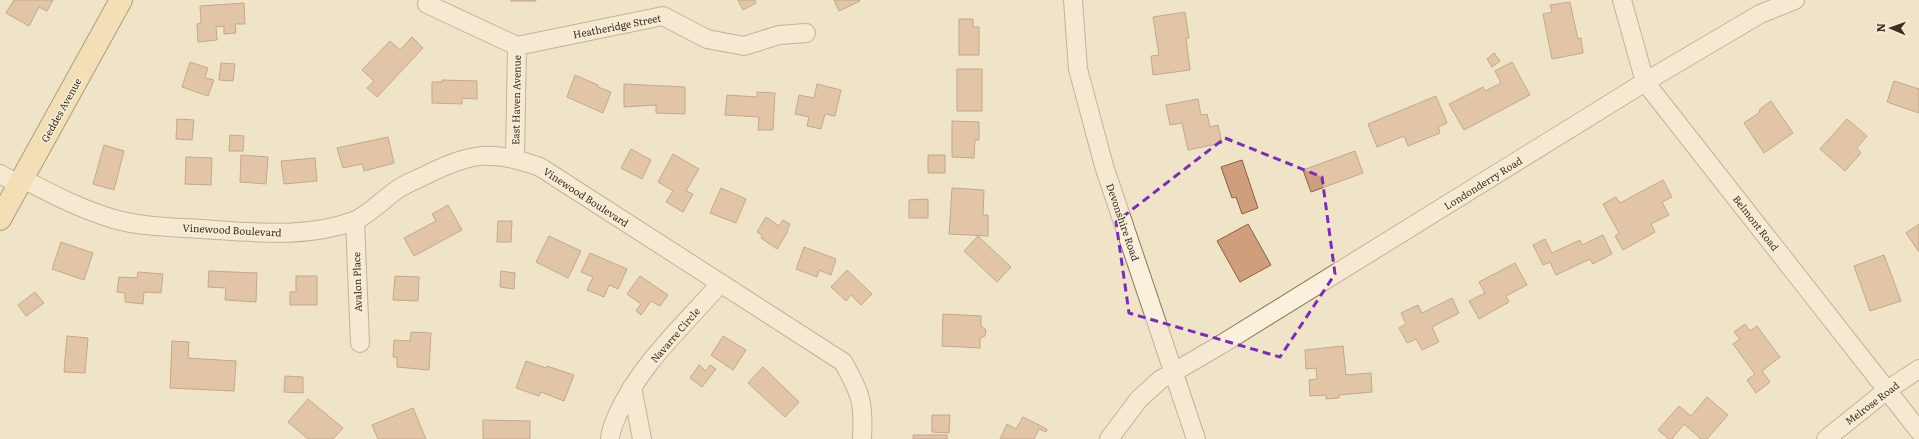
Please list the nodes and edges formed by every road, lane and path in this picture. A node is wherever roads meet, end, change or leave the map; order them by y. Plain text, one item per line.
1 (121, 0) edge
2 (1073, 0) edge
3 (1622, 0) edge
4 (1795, 0) edge
5 (427, 4) dead end
6 (666, 8) edge
7 (806, 33) dead end
8 (517, 46) junction
9 (1645, 82) junction
10 (515, 158) junction
11 (0, 174) edge
12 (21, 182) junction
13 (0, 219) edge
14 (355, 221) junction
15 (720, 284) junction
16 (360, 343) dead end
17 (1919, 369) edge
18 (1174, 372) junction
19 (632, 387) junction
20 (1887, 390) junction
21 (1919, 431) edge
22 (610, 439) edge
23 (642, 439) edge
24 (862, 439) edge
25 (1109, 439) edge
26 (1196, 439) edge
27 (1826, 439) edge

1 - 12 main road, Geddes Avenue
2 - 18 street, Devonshire Road
3 - 9 street, Belmont Road
4 - 9 street, Londonderry Road
5 - 8 street, East Haven Avenue
6 - 7 street, Heatheridge Street
6 - 8 street, Heatheridge Street
8 - 10 street, East Haven Avenue
9 - 18 street, Londonderry Road
9 - 20 street, Belmont Road
10 - 14 street, Vinewood Boulevard
10 - 15 street, Vinewood Boulevard
11 - 12 street, Vinewood Boulevard
12 - 13 main road, Geddes Avenue
12 - 14 street, Vinewood Boulevard
14 - 16 street, Avalon Place
15 - 19 street, Navarre Circle
15 - 24 street, Vinewood Boulevard
17 - 20 street, Melrose Road
18 - 25 street, Londonderry Road
18 - 26 street, Devonshire Road
19 - 22 street, Navarre Circle
19 - 23 street
20 - 21 street, Belmont Road
20 - 27 street, Melrose Road

